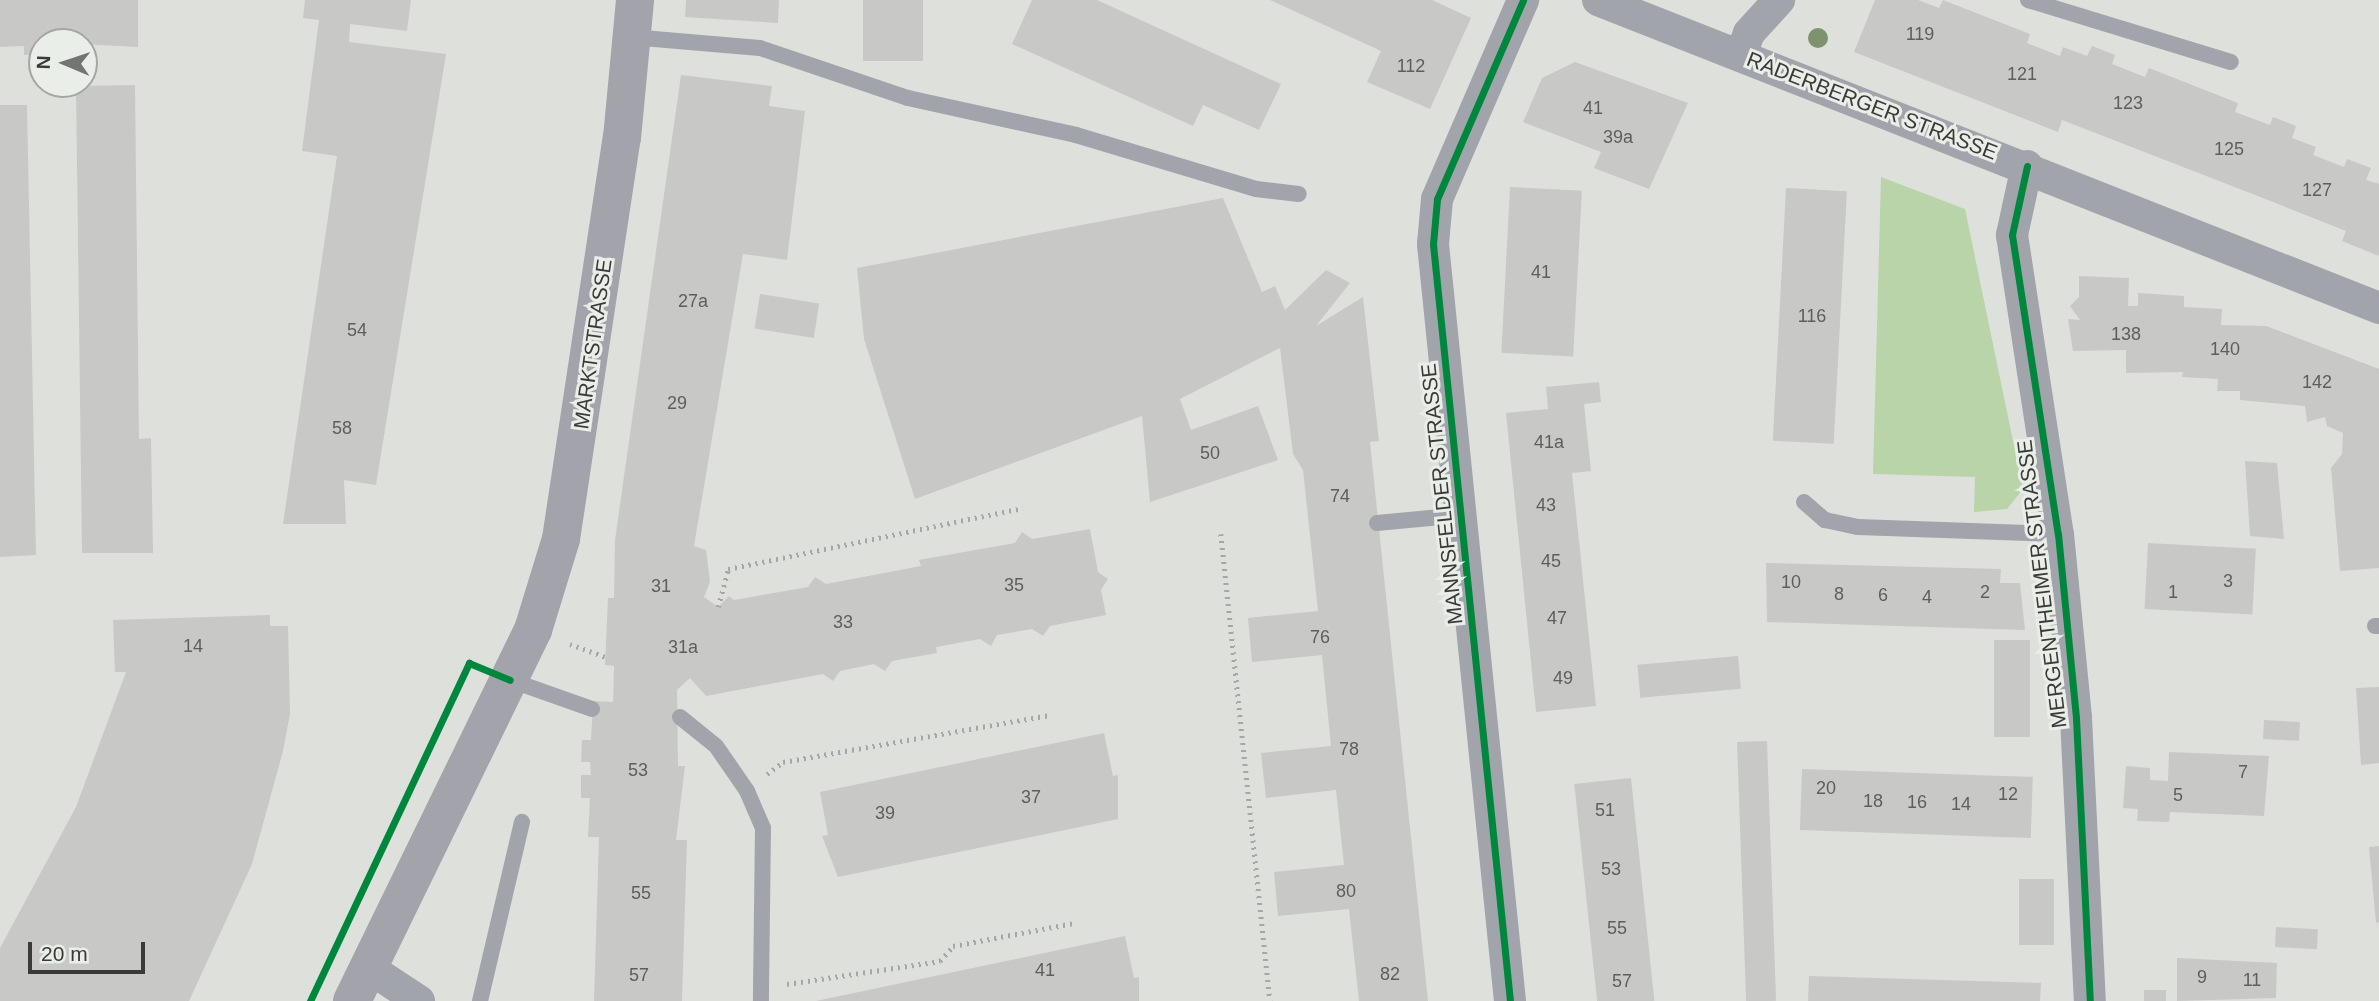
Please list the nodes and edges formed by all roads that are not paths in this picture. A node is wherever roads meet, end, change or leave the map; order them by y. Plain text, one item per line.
1 (1523, 0) edge
2 (1598, 0) edge
3 (1779, 0) edge
4 (2028, 0) edge
5 (633, 18) edge
6 (1741, 55) junction
7 (2231, 62) dead end
8 (2026, 166) junction
9 (1299, 194) dead end
10 (2379, 308) edge
11 (1804, 502) dead end
12 (1462, 515) junction
13 (1377, 523) dead end
14 (2058, 534) junction
15 (510, 680) junction
16 (592, 709) dead end
17 (680, 717) dead end
18 (522, 822) dead end
19 (369, 968) junction
20 (762, 994) edge
21 (352, 1001) edge
22 (419, 1001) edge
23 (480, 1001) edge
24 (1510, 1001) edge
25 (2090, 1001) edge

1 - 12 street, MANNSFELDER STRASSE
2 - 6 street, RADERBERGER STRASSE
3 - 6 street
4 - 7 lane
5 - 9 lane
5 - 15 main road, MARKTSTRASSE
6 - 8 street, RADERBERGER STRASSE
8 - 10 street, RADERBERGER STRASSE
8 - 14 street, MERGENTHEIMER STRASSE
11 - 14 lane, MERGENTHEIMER STRASSE
12 - 13 lane
12 - 24 street, MANNSFELDER STRASSE
14 - 25 street, MERGENTHEIMER STRASSE
15 - 16 lane
15 - 19 main road, MARKTSTRASSE
17 - 20 lane
18 - 23 lane
19 - 21 main road, MARKTSTRASSE
19 - 22 street

